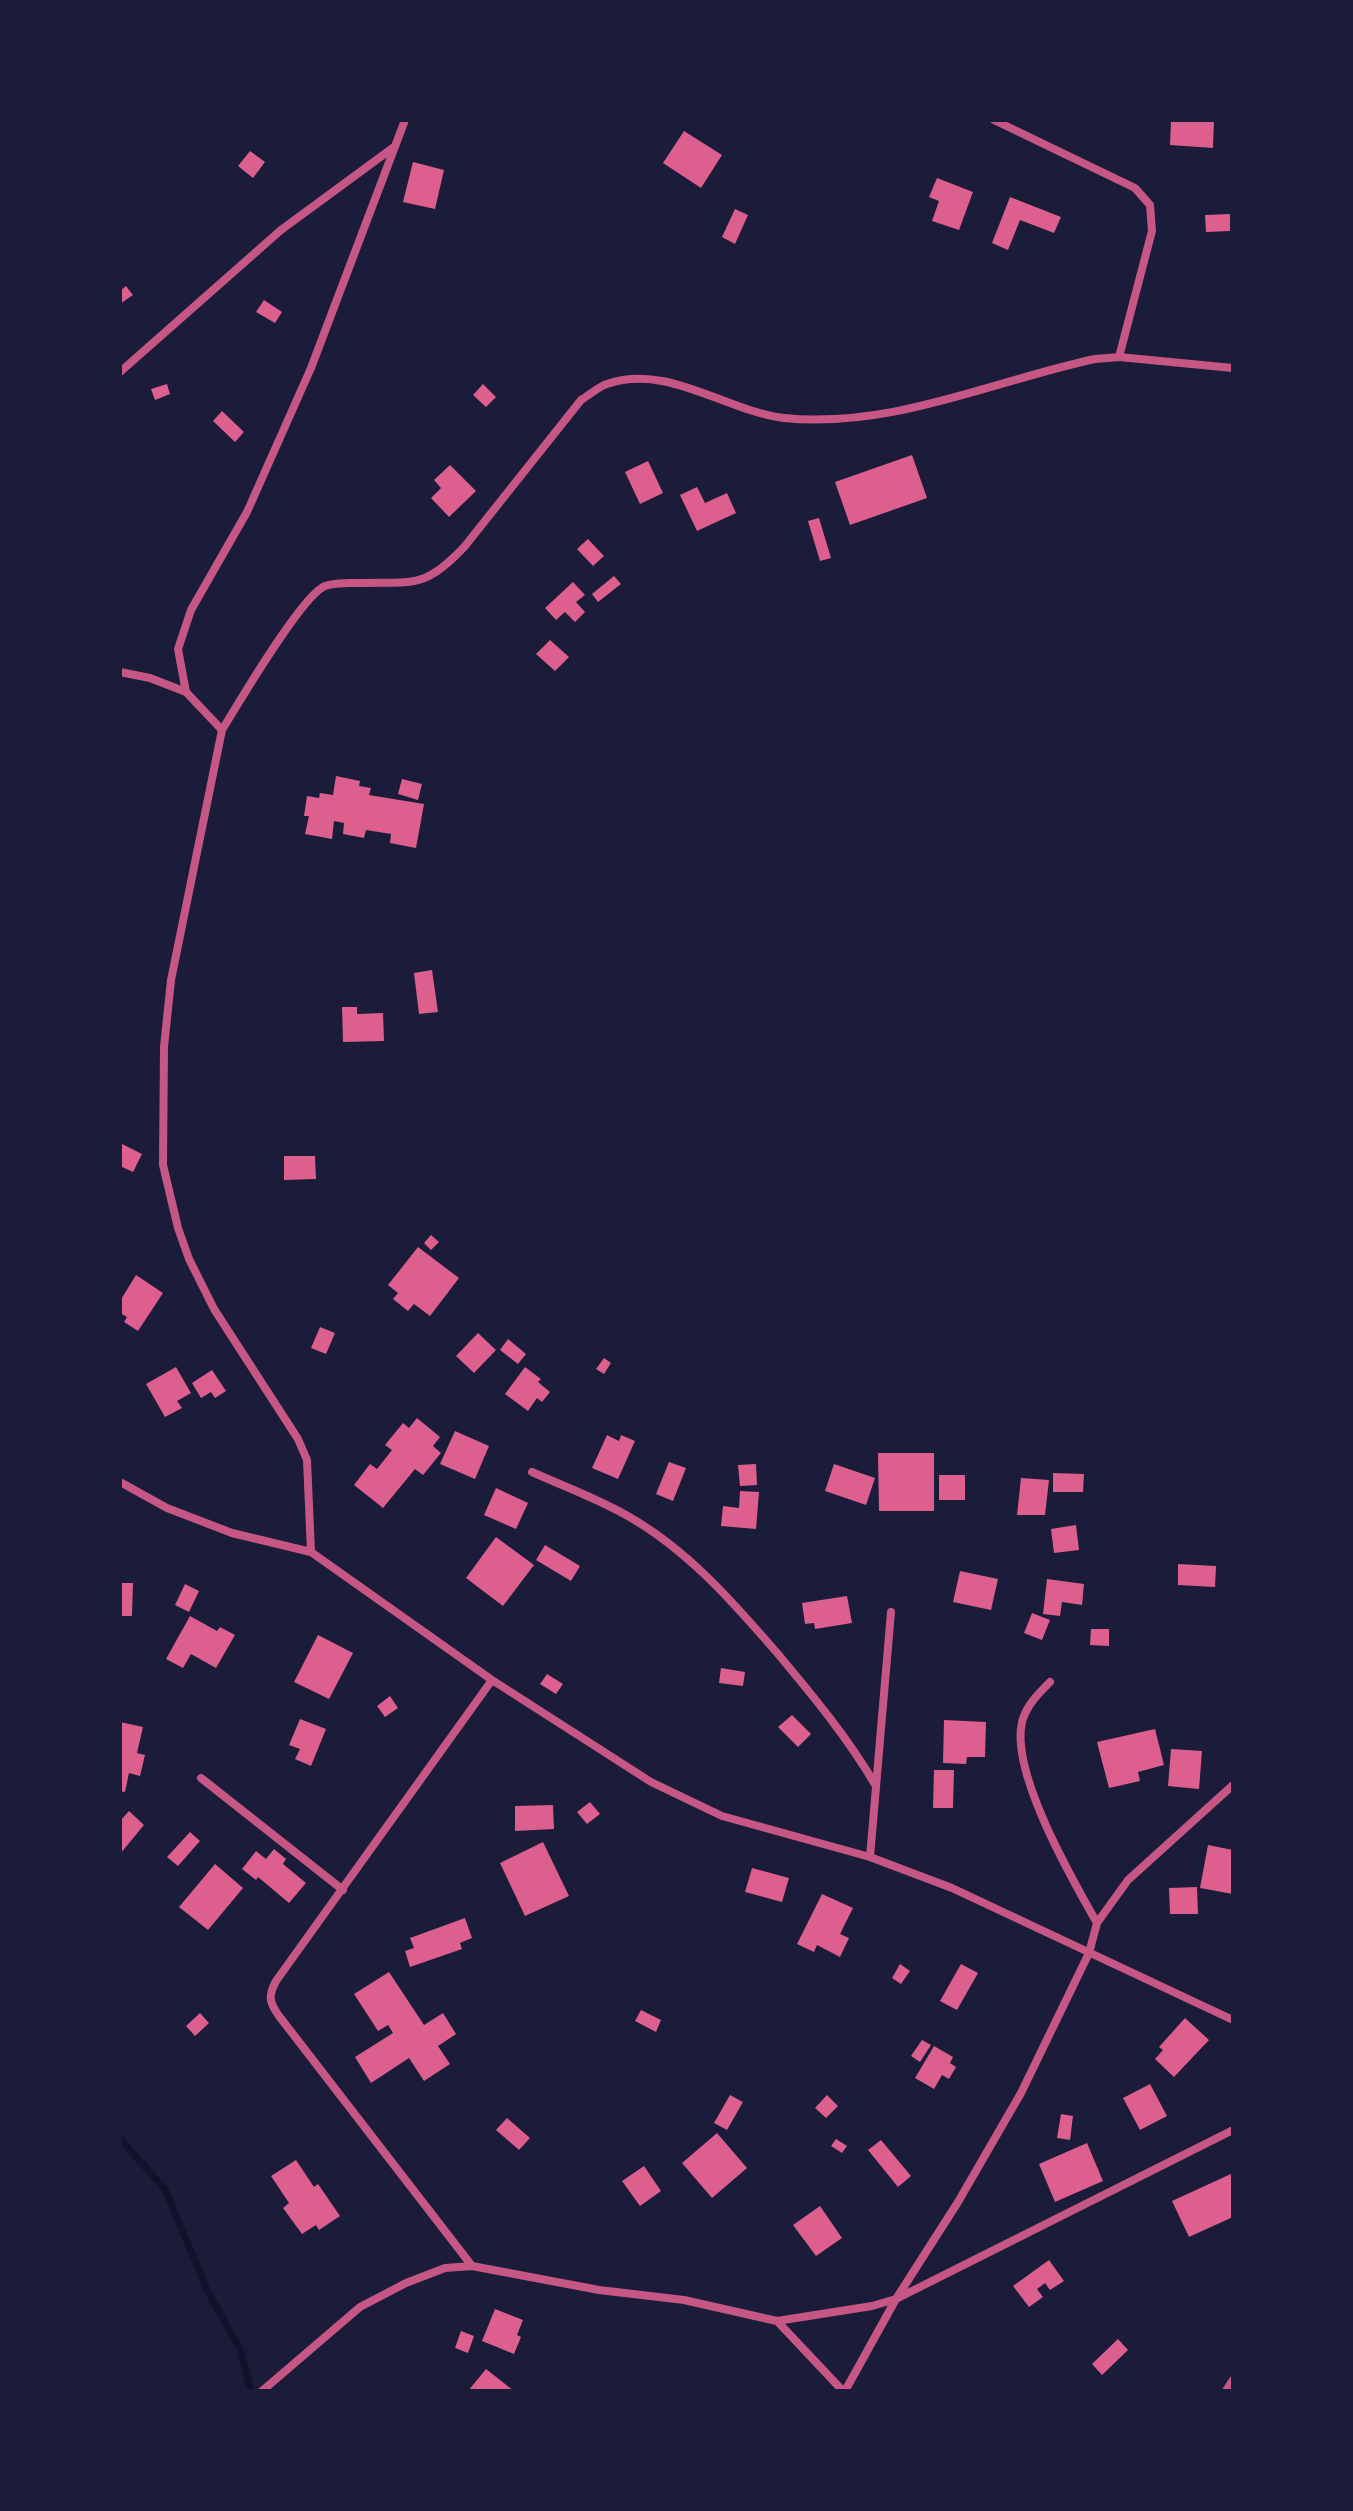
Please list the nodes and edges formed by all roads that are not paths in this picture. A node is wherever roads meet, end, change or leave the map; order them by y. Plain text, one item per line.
1 (405, 120) edge
2 (994, 120) edge
3 (394, 147) junction
4 (1119, 357) junction
5 (1233, 368) edge
6 (120, 372) edge
7 (120, 672) edge
8 (186, 692) junction
9 (222, 730) junction
10 (532, 1472) dead end
11 (120, 1482) edge
12 (311, 1552) junction
13 (891, 1612) dead end
14 (492, 1680) junction
15 (1050, 1682) dead end
16 (201, 1778) dead end
17 (1233, 1785) edge
18 (876, 1786) junction
19 (870, 1857) junction
20 (343, 1890) junction
21 (1097, 1923) junction
22 (1089, 1953) junction
23 (1233, 2020) edge
24 (1233, 2130) edge
25 (472, 2266) junction
26 (896, 2299) junction
27 (777, 2321) junction
28 (1233, 2380) edge
29 (262, 2391) edge
30 (844, 2391) edge
31 (1226, 2391) edge

1 - 3 street
2 - 4 street
3 - 6 street
3 - 8 street
4 - 5 street
4 - 9 street
7 - 8 street
8 - 9 street
9 - 12 street
10 - 18 street
11 - 12 street
12 - 14 street
13 - 18 street
14 - 19 street
14 - 20 street
15 - 21 street
16 - 20 street
17 - 21 street
18 - 19 street
19 - 22 street
20 - 25 street
21 - 22 street
22 - 23 street
22 - 26 street
24 - 26 street
25 - 27 street
25 - 29 street
26 - 27 street
26 - 30 street
27 - 30 street
28 - 31 street

